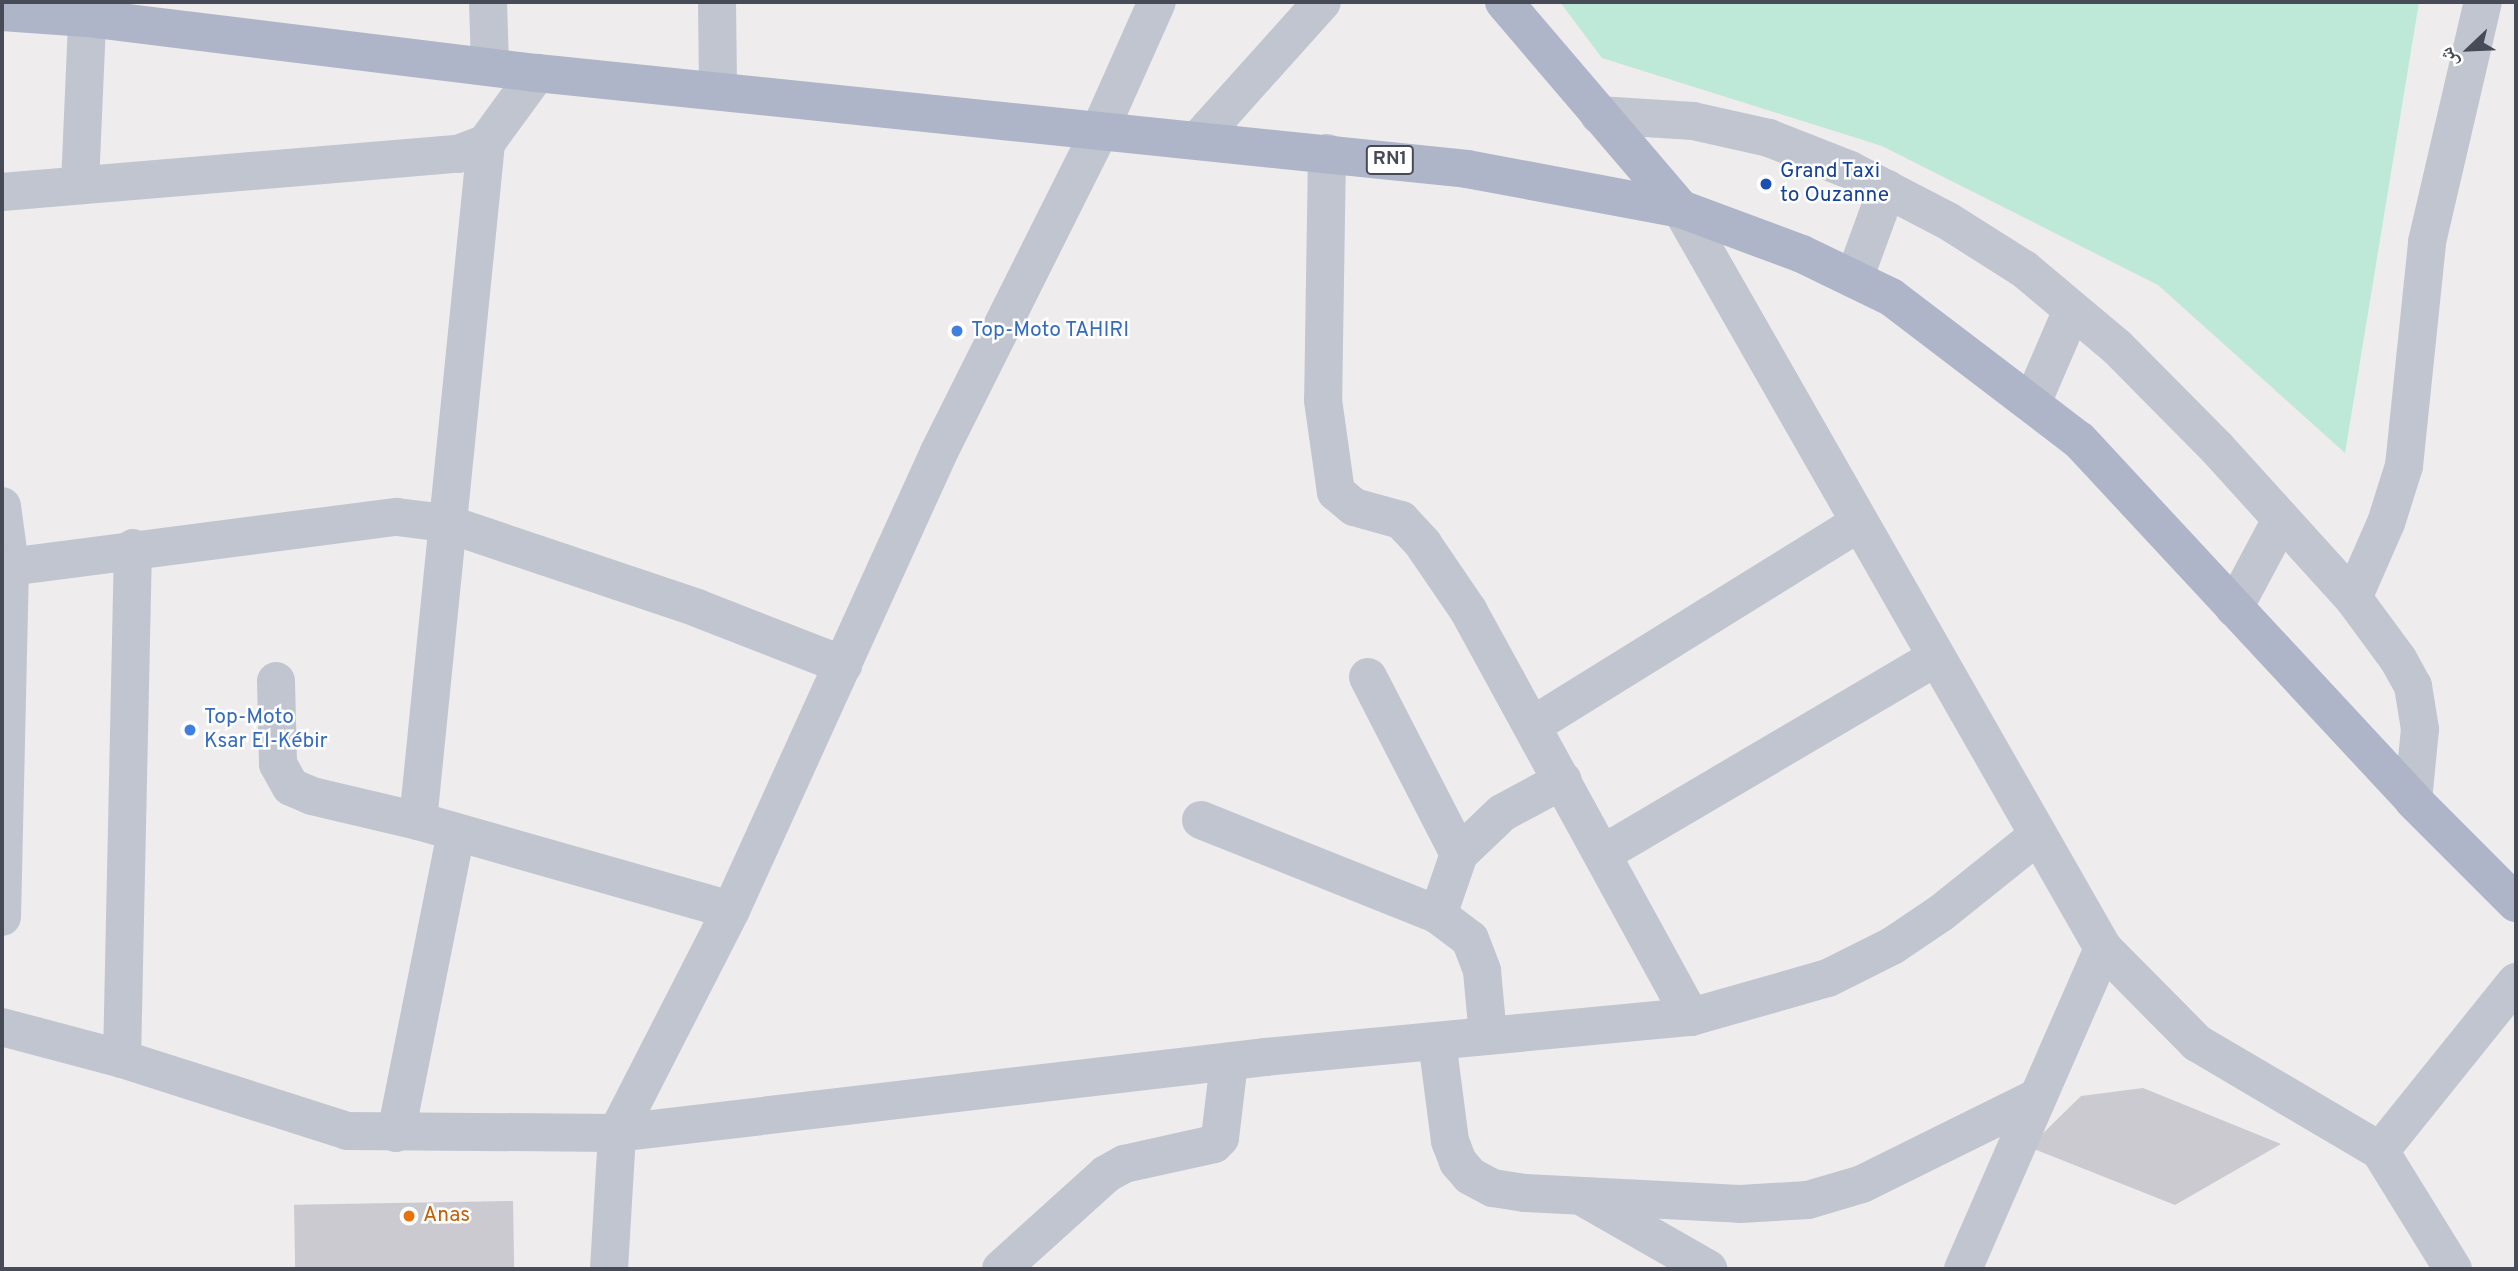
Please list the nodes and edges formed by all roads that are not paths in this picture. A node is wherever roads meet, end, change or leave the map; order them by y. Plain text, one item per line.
1 (488, 2) edge
2 (717, 2) edge
3 (1157, 2) edge
4 (1322, 2) edge
5 (1504, 2) edge
6 (2483, 2) edge
7 (88, 10) edge
8 (2, 12) edge
9 (490, 66) junction
10 (537, 73) junction
11 (718, 90) junction
12 (1600, 114) junction
13 (1099, 132) junction
14 (1199, 139) junction
15 (486, 143) junction
16 (1327, 153) junction
17 (80, 184) junction
18 (1887, 189) junction
19 (2, 192) edge
20 (1681, 209) junction
21 (1854, 279) junction
22 (2072, 310) junction
23 (2032, 403) junction
24 (2, 506) edge
25 (2281, 520) junction
26 (445, 523) junction
27 (1859, 523) junction
28 (132, 548) junction
29 (6, 566) edge
30 (2353, 598) junction
31 (2234, 608) junction
32 (1936, 658) junction
33 (843, 665) junction
34 (1368, 677) dead end
35 (276, 681) dead end
36 (1533, 725) junction
37 (1563, 780) junction
38 (2413, 800) junction
39 (1201, 820) dead end
40 (418, 821) junction
41 (456, 833) junction
42 (2037, 836) junction
43 (1604, 853) junction
44 (1459, 854) junction
45 (2516, 903) edge
46 (731, 910) junction
47 (1438, 915) junction
48 (2, 917) edge
49 (2103, 948) junction
50 (2516, 982) edge
51 (1691, 1017) junction
52 (2, 1027) edge
53 (1488, 1036) junction
54 (1437, 1041) junction
55 (122, 1059) junction
56 (1229, 1062) junction
57 (2038, 1097) junction
58 (396, 1133) junction
59 (617, 1133) junction
60 (2381, 1151) junction
61 (1580, 1195) junction
62 (609, 1269) edge
63 (1002, 1269) edge
64 (1708, 1269) edge
65 (1963, 1269) edge
66 (2453, 1269) edge

1 - 9 street
2 - 11 street
3 - 13 street
4 - 14 street
5 - 12 main road
6 - 30 street
7 - 8 main road, RN1
7 - 9 main road, RN1
7 - 17 street
9 - 10 main road, RN1
10 - 11 main road, RN1
10 - 15 street
11 - 13 main road, RN1
12 - 18 street
12 - 20 main road
13 - 14 main road, RN1
13 - 33 street
14 - 16 main road, RN1
15 - 17 street
15 - 26 street
16 - 20 main road, RN1
16 - 36 street
17 - 19 street
18 - 21 street
18 - 22 street
20 - 21 main road, RN1
20 - 27 street
21 - 23 main road, RN1
22 - 23 street
22 - 25 street
23 - 31 main road, RN1
24 - 29 street
25 - 30 street
25 - 31 street
26 - 28 street
26 - 33 street
26 - 40 street
27 - 32 street
27 - 36 street
28 - 29 street
28 - 55 street
29 - 48 street
30 - 38 street
31 - 38 main road, RN1
32 - 42 street
32 - 43 street
33 - 46 street
34 - 44 street
35 - 40 street
36 - 37 street
37 - 43 street
37 - 44 street
38 - 45 main road, RN1
39 - 47 street
40 - 41 street
41 - 46 street
41 - 58 street
42 - 49 street
42 - 51 street
43 - 51 street
44 - 47 street
46 - 59 street
47 - 53 street
49 - 57 street
49 - 60 street
50 - 60 street
51 - 53 street
52 - 55 street
53 - 54 street
54 - 56 street
54 - 61 street
55 - 58 street
56 - 59 street
56 - 63 street
57 - 61 street
57 - 65 street
58 - 59 street
59 - 62 street
60 - 66 street
61 - 64 street

